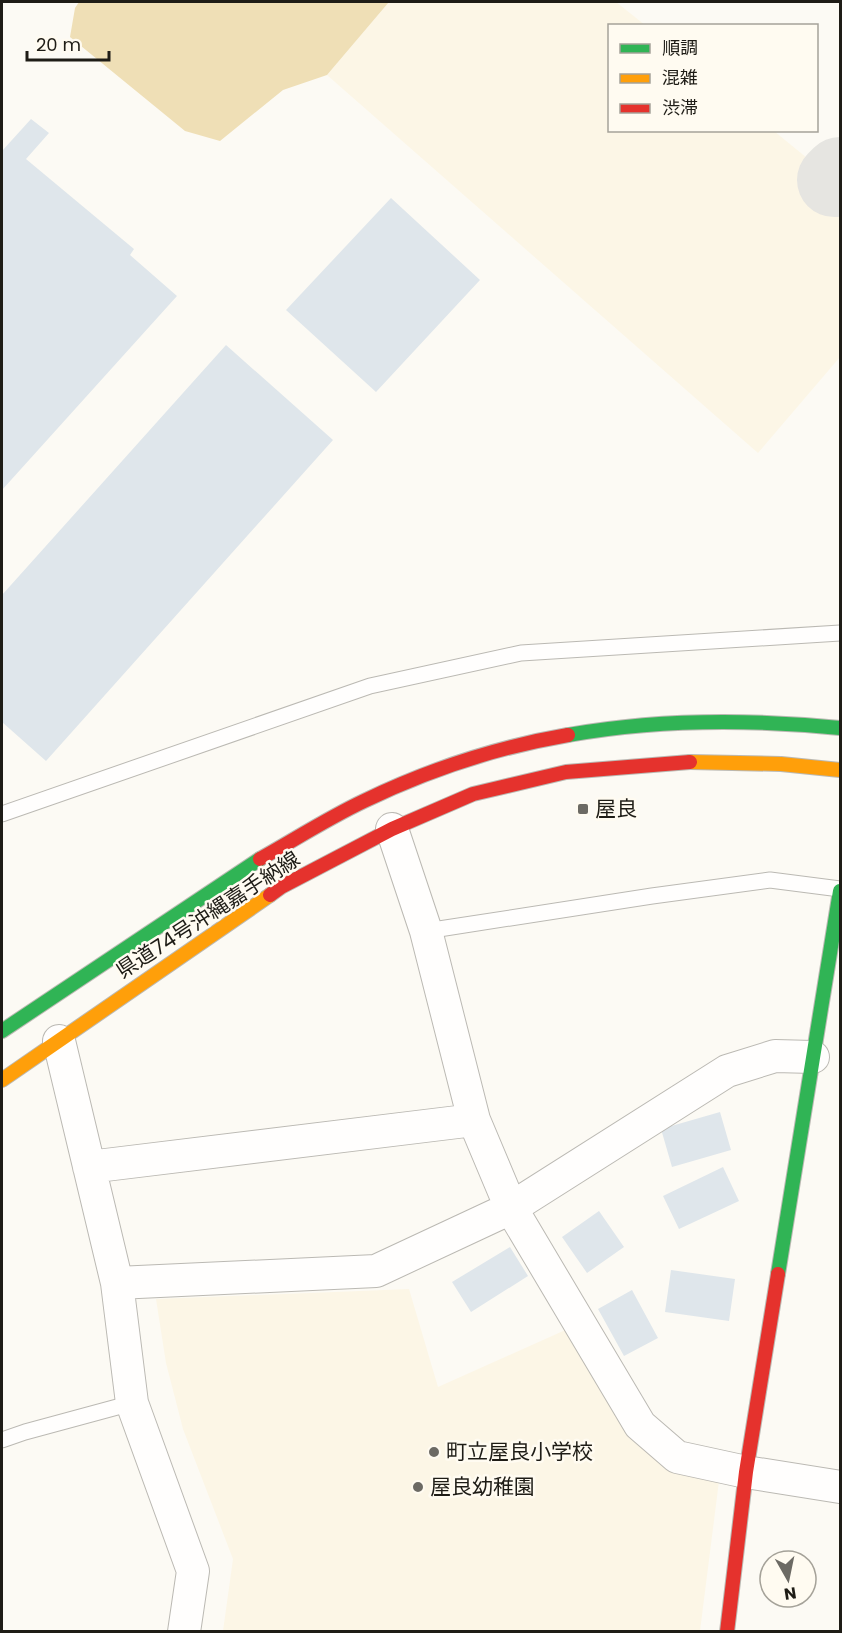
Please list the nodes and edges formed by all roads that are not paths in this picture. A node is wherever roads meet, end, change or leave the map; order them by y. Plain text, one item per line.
1 (840, 633) edge
2 (840, 728) edge
3 (840, 770) edge
4 (2, 814) edge
5 (392, 829) junction
6 (840, 890) edge
7 (426, 931) junction
8 (833, 988) edge
9 (2, 1032) edge
10 (59, 1041) junction
11 (813, 1057) junction
12 (2, 1080) edge
13 (474, 1120) junction
14 (89, 1167) junction
15 (511, 1208) junction
16 (117, 1283) junction
17 (132, 1403) junction
18 (2, 1440) edge
19 (746, 1472) junction
20 (840, 1487) edge
21 (184, 1632) edge
22 (727, 1632) edge

1 - 4 lane
2 - 9 main road, 県道74号沖縄嘉手納線
3 - 5 main road, 県道74号沖縄嘉手納線
5 - 7 street
5 - 10 main road, 県道74号沖縄嘉手納線
6 - 7 lane
6 - 8 main road
7 - 13 street
8 - 11 main road
10 - 12 main road, 県道74号沖縄嘉手納線
10 - 14 street
11 - 15 street
11 - 19 main road
13 - 14 street
13 - 15 street
14 - 16 street
15 - 16 street
15 - 19 street
16 - 17 street
17 - 18 lane
17 - 21 street
19 - 20 street
19 - 22 main road

